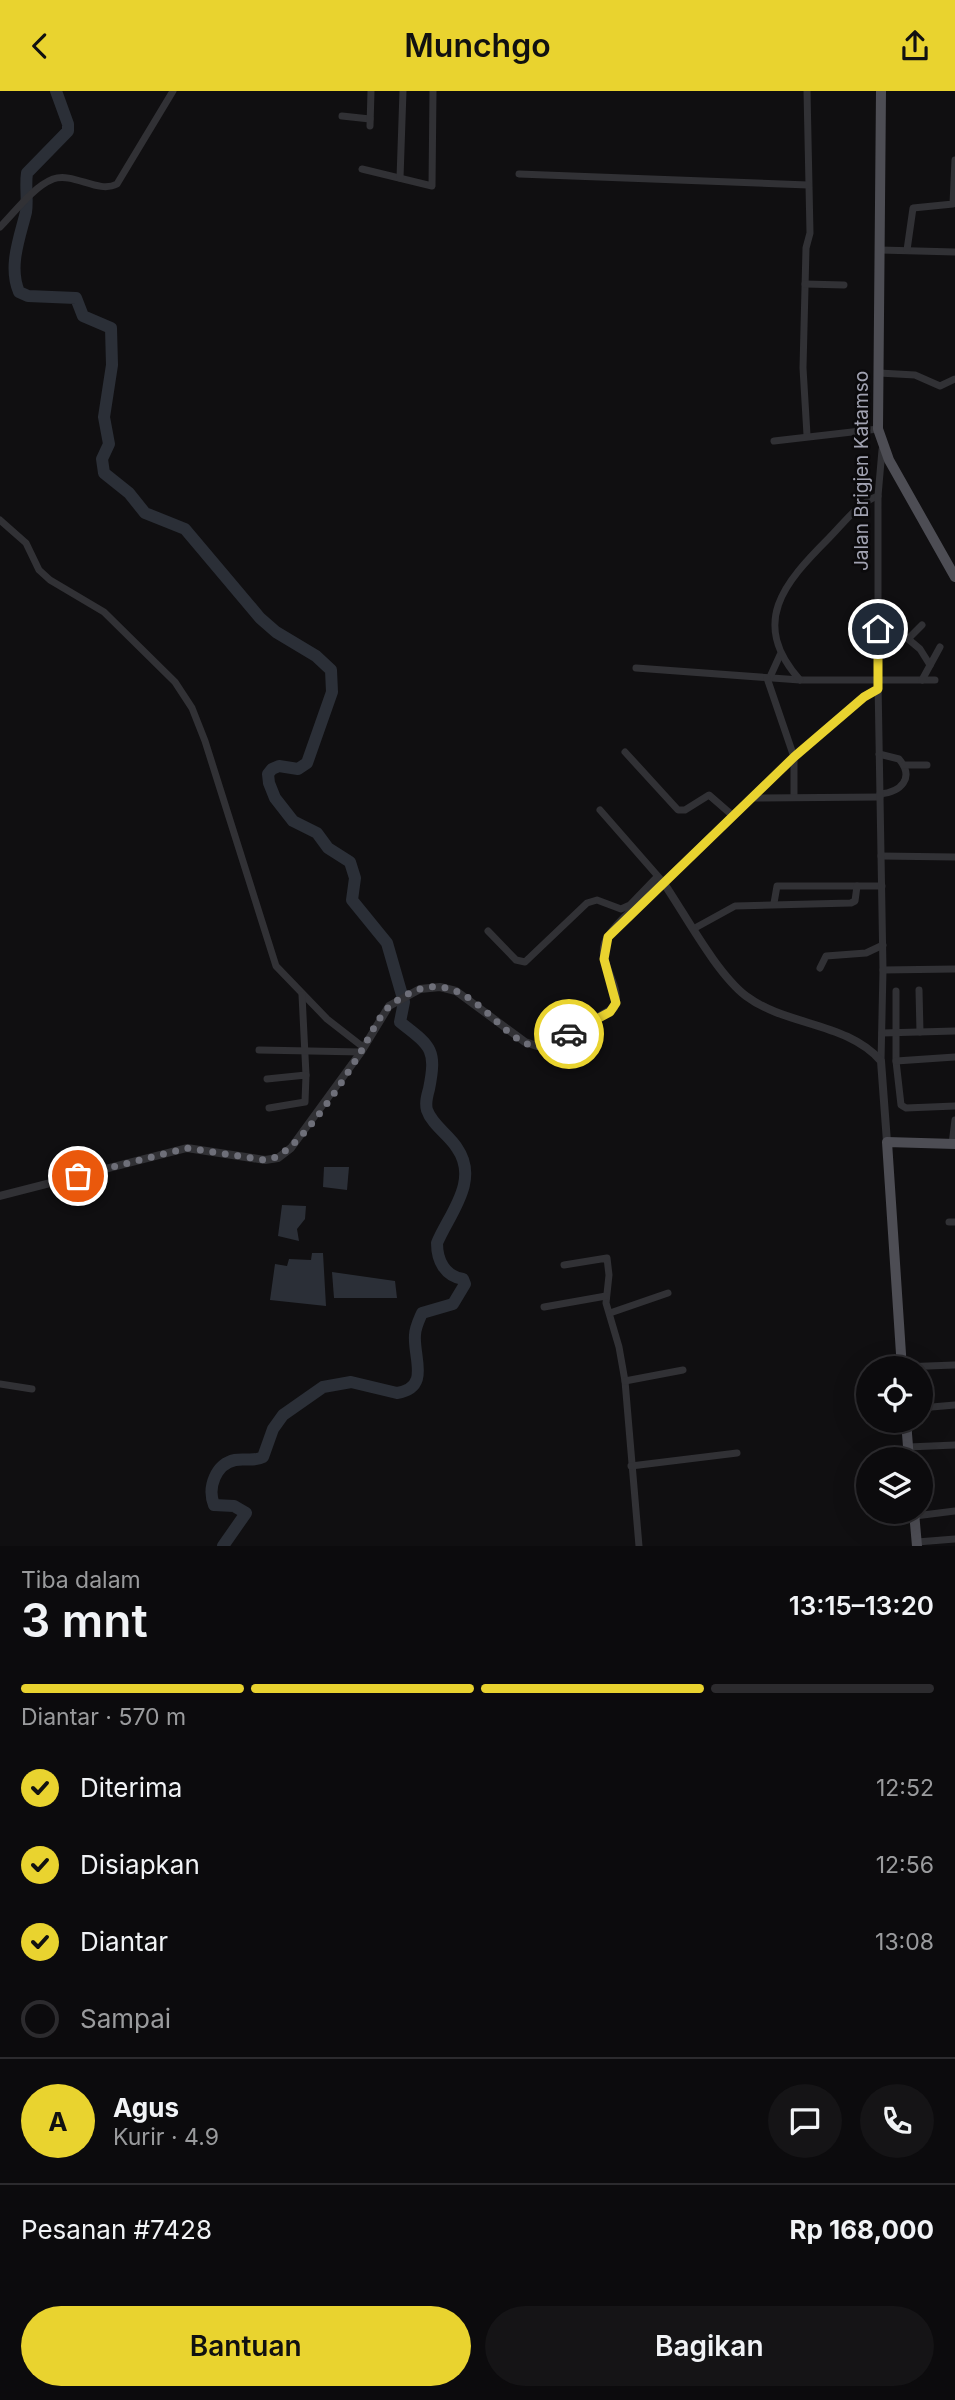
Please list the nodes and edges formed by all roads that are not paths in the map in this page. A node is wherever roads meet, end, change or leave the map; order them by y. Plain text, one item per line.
1 (173, 91) edge
2 (371, 91) edge
3 (403, 91) edge
4 (433, 91) edge
5 (807, 91) edge
6 (881, 91) edge
7 (342, 116) dead end
8 (955, 160) edge
9 (362, 169) dead end
10 (519, 174) dead end
11 (400, 178) junction
12 (808, 185) junction
13 (0, 227) edge
14 (880, 250) junction
15 (907, 250) junction
16 (955, 252) edge
17 (805, 284) junction
18 (844, 285) dead end
19 (879, 373) junction
20 (955, 379) edge
21 (879, 434) junction
22 (807, 435) junction
23 (774, 441) dead end
24 (878, 496) junction
25 (0, 520) edge
26 (954, 572) edge
27 (922, 625) dead end
28 (901, 633) dead end
29 (909, 638) junction
30 (940, 647) dead end
31 (780, 655) junction
32 (930, 665) junction
33 (636, 668) dead end
34 (769, 678) junction
35 (800, 680) junction
36 (922, 680) junction
37 (935, 680) dead end
38 (878, 685) junction
39 (625, 752) dead end
40 (880, 754) junction
41 (794, 757) junction
42 (904, 765) junction
43 (927, 765) dead end
44 (880, 795) junction
45 (794, 797) junction
46 (750, 798) junction
47 (600, 810) dead end
48 (732, 815) junction
49 (881, 856) junction
50 (955, 857) edge
51 (660, 879) junction
52 (857, 886) junction
53 (882, 886) junction
54 (774, 903) junction
55 (695, 928) junction
56 (488, 931) dead end
57 (883, 945) junction
58 (820, 968) dead end
59 (955, 969) edge
60 (883, 971) junction
61 (919, 990) dead end
62 (896, 991) dead end
63 (302, 995) junction
64 (955, 1031) edge
65 (920, 1032) junction
66 (882, 1033) junction
67 (896, 1033) junction
68 (259, 1050) dead end
69 (362, 1050) junction
70 (304, 1051) junction
71 (955, 1057) edge
72 (881, 1061) junction
73 (896, 1061) junction
74 (306, 1075) junction
75 (267, 1079) dead end
76 (955, 1106) edge
77 (269, 1108) dead end
78 (955, 1120) edge
79 (887, 1142) junction
80 (954, 1144) edge
81 (0, 1196) edge
82 (564, 1265) dead end
83 (668, 1293) dead end
84 (606, 1296) junction
85 (544, 1307) dead end
86 (610, 1313) junction
87 (901, 1356) edge
88 (954, 1365) edge
89 (933, 1366) edge
90 (683, 1370) dead end
91 (625, 1381) junction
92 (0, 1384) edge
93 (32, 1389) dead end
94 (955, 1405) edge
95 (933, 1407) edge
96 (906, 1433) edge
97 (955, 1445) edge
98 (908, 1447) joint
99 (737, 1453) dead end
100 (631, 1466) junction
101 (955, 1511) edge
102 (933, 1513) edge
103 (916, 1524) edge
104 (955, 1538) edge
105 (917, 1544) edge
106 (639, 1546) edge

1 - 13 street
2 - 7 street
3 - 11 street
4 - 11 street
5 - 12 street
6 - 14 main road, Jalan Brigjen Katamso
8 - 15 street
9 - 11 street
10 - 12 street
12 - 17 street
14 - 15 street
14 - 19 main road, Jalan Brigjen Katamso
15 - 16 street
17 - 18 street
17 - 22 street
19 - 20 street
19 - 21 main road, Jalan Brigjen Katamso
21 - 22 street
21 - 24 street, Jalan Brigjen Katamso
21 - 26 main road
22 - 23 street
24 - 31 street
24 - 38 street, Jalan Brigjen Katamso
25 - 63 street
27 - 29 street
28 - 29 street
29 - 32 street
30 - 32 street
31 - 34 street
31 - 35 street
32 - 36 street
33 - 34 street
34 - 35 street
34 - 41 street
35 - 38 street
36 - 37 street
36 - 38 street
38 - 40 street, Jalan Brigjen Katamso
38 - 41 street
39 - 48 street
40 - 42 street
40 - 44 street, Jalan Brigjen Katamso
41 - 45 street
41 - 46 street
42 - 43 street
42 - 44 street
44 - 45 street
44 - 49 street, Jalan Brigjen Katamso
45 - 46 street
46 - 48 street
47 - 51 street
48 - 51 street
49 - 50 street
49 - 53 street, Jalan Brigjen Katamso
51 - 55 street
51 - 56 street
51 - 69 street
52 - 53 street
52 - 54 street
52 - 54 street
53 - 57 street, Jalan Brigjen Katamso
54 - 55 street
55 - 72 street
57 - 58 street
57 - 60 street, Jalan Brigjen Katamso
59 - 60 street
60 - 66 street, Jalan Brigjen Katamso
61 - 65 street
62 - 67 street
63 - 69 street
63 - 70 street
64 - 65 street
65 - 67 street
66 - 67 street
66 - 72 street, Jalan Brigjen Katamso
67 - 73 street
68 - 70 street
69 - 70 street
69 - 81 street
70 - 74 street
71 - 73 street
72 - 79 street
73 - 76 street
74 - 75 street
74 - 77 street
78 - 80 street
79 - 80 main road
79 - 87 main road
82 - 84 street
83 - 86 street
84 - 85 street
84 - 86 street
86 - 91 street
88 - 89 street
90 - 91 street
91 - 100 street
92 - 93 street
94 - 95 street
96 - 98 main road
97 - 98 street
99 - 100 street
100 - 106 street
101 - 102 street
103 - 105 main road
104 - 105 street

